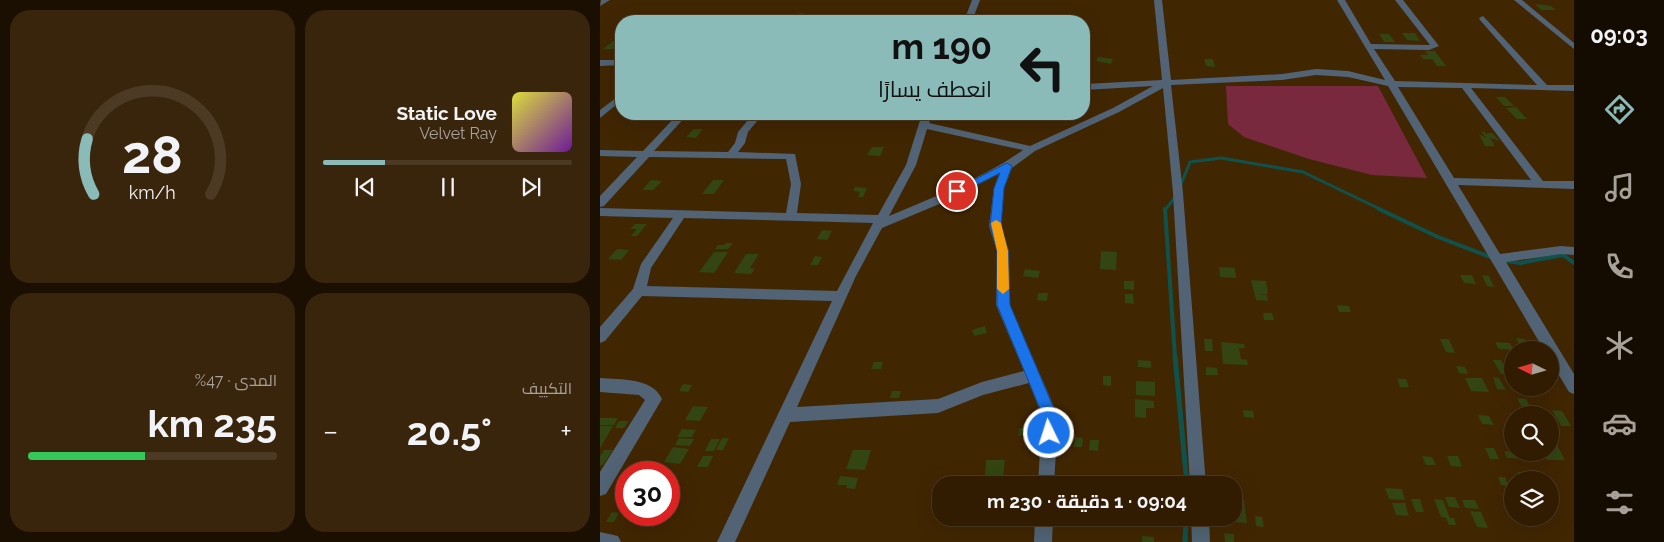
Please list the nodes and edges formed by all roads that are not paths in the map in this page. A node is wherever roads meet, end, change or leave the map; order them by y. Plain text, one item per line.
1 (606, 0) edge
2 (976, 0) edge
3 (1158, 0) edge
4 (1341, 0) edge
5 (1399, 0) edge
6 (1518, 0) edge
7 (600, 4) edge
8 (970, 15) edge
9 (1483, 18) dead end
10 (1367, 46) junction
11 (1574, 47) edge
12 (600, 63) edge
13 (615, 64) edge
14 (1166, 82) junction
15 (1390, 84) junction
16 (1464, 85) junction
17 (1090, 87) edge
18 (1544, 87) junction
19 (1574, 88) edge
20 (615, 102) edge
21 (600, 116) edge
22 (677, 120) edge
23 (753, 120) edge
24 (925, 120) edge
25 (924, 125) junction
26 (1031, 149) junction
27 (600, 153) edge
28 (646, 154) junction
29 (731, 155) junction
30 (1007, 166) junction
31 (1449, 181) junction
32 (1540, 184) junction
33 (1574, 185) edge
34 (600, 203) edge
35 (600, 212) edge
36 (681, 214) junction
37 (791, 217) junction
38 (880, 222) junction
39 (1574, 251) edge
40 (1496, 259) junction
41 (639, 291) junction
42 (840, 296) junction
43 (600, 338) edge
44 (1034, 375) junction
45 (600, 385) edge
46 (1574, 388) edge
47 (785, 416) junction
48 (1047, 476) edge
49 (1197, 476) edge
50 (600, 488) edge
51 (1044, 526) edge
52 (1201, 526) edge
53 (600, 541) edge
54 (612, 542) edge
55 (726, 542) edge
56 (1043, 542) edge
57 (1202, 542) edge

1 - 7 street
2 - 8 street
3 - 14 street
4 - 10 street
5 - 10 street
6 - 11 street
9 - 18 street
10 - 15 street
12 - 13 street
14 - 15 street
14 - 17 street
14 - 26 street
14 - 49 street
15 - 16 street
15 - 31 street
16 - 18 street
16 - 32 street
18 - 19 street
20 - 21 street
22 - 28 street
23 - 29 street
24 - 25 street
25 - 26 street
25 - 38 street
26 - 30 street
27 - 28 street
28 - 29 street
28 - 34 street
29 - 37 street
30 - 38 street
30 - 44 street
31 - 32 street
31 - 40 street
32 - 33 street
35 - 36 street
36 - 37 street
36 - 41 street
37 - 38 street
38 - 42 street
39 - 40 street
40 - 46 street
41 - 42 street
41 - 43 street
42 - 47 street
44 - 47 street
44 - 48 street
45 - 50 street
47 - 55 street
51 - 56 street
52 - 57 street
53 - 54 street

